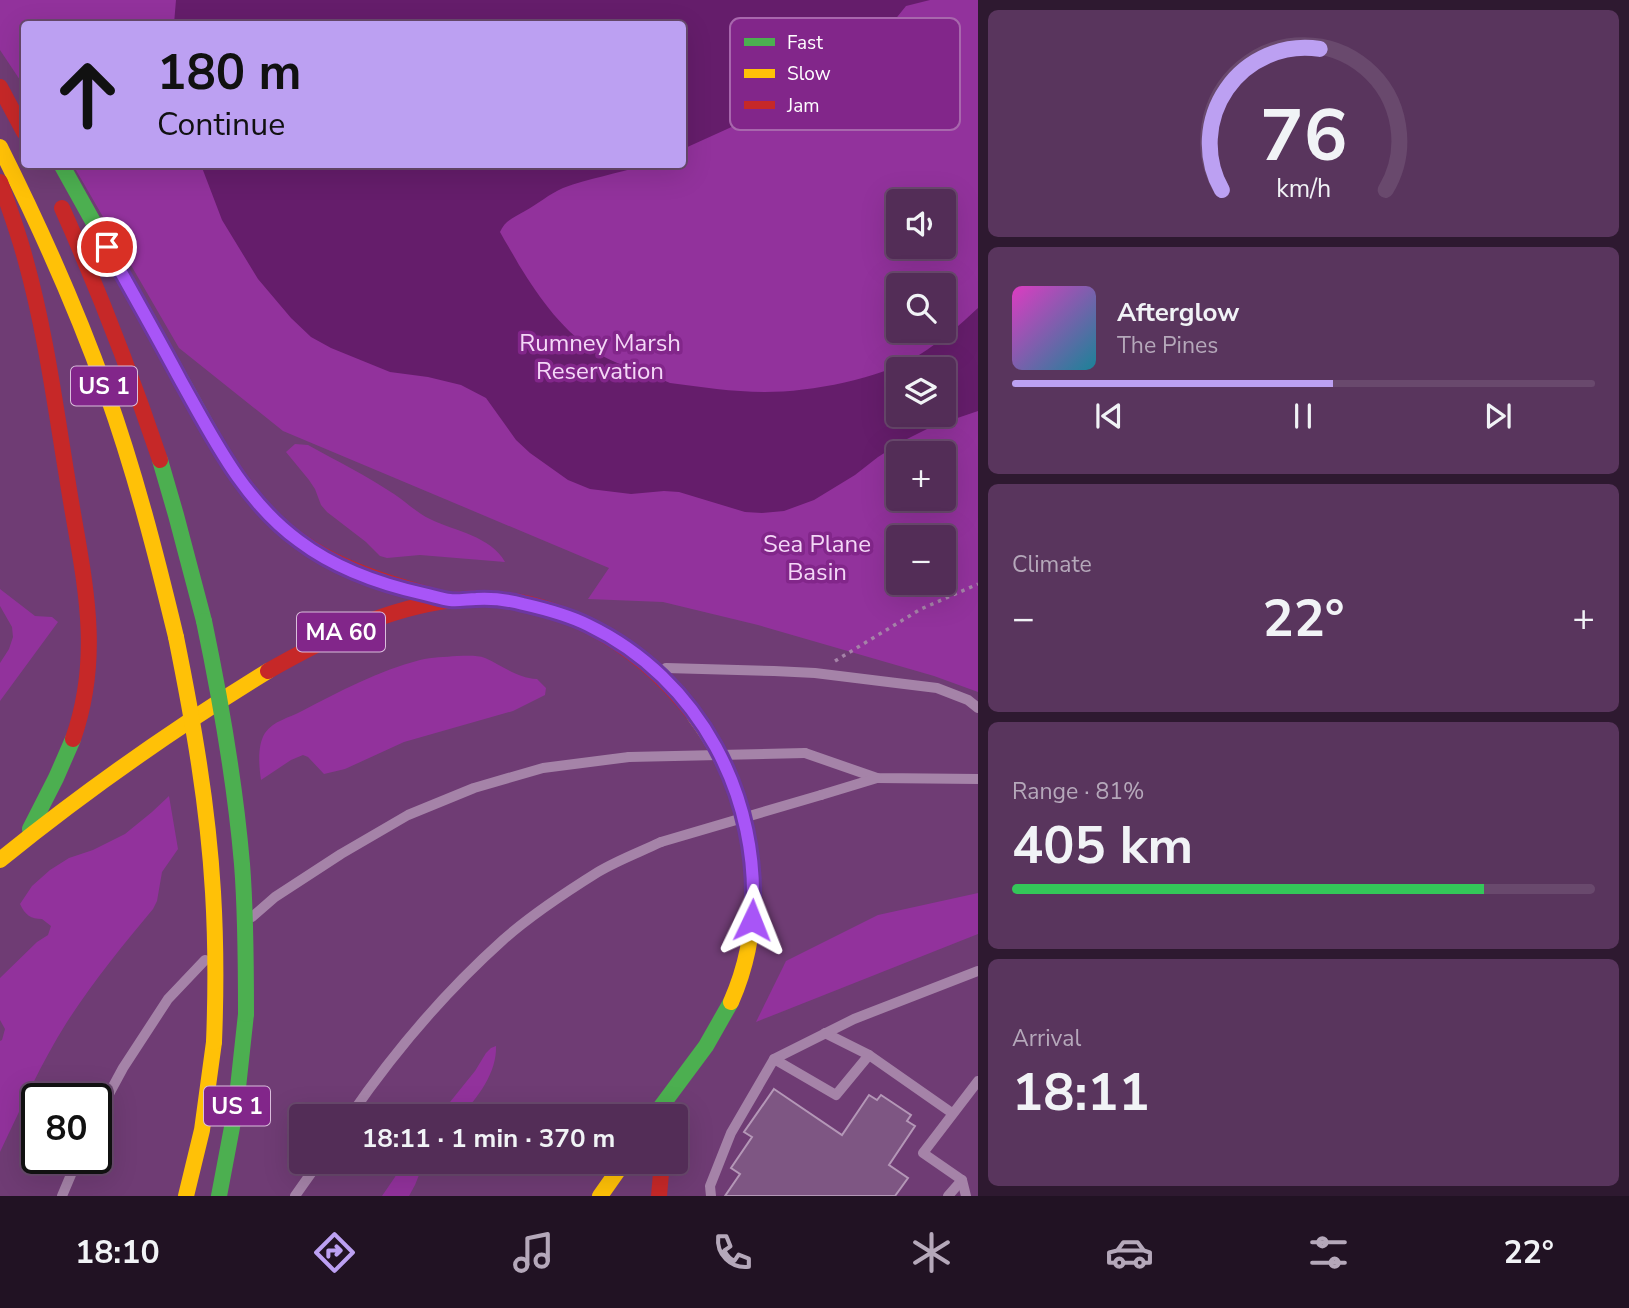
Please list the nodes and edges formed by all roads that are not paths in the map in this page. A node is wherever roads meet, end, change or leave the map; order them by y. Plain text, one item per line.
1 (1, 90) edge
2 (21, 112) edge
3 (21, 127) edge
4 (0, 147) edge
5 (63, 168) edge
6 (0, 182) edge
7 (57, 197) dead end
8 (452, 601) junction
9 (651, 668) junction
10 (978, 708) edge
11 (877, 778) junction
12 (978, 779) edge
13 (24, 840) junction
14 (0, 860) edge
15 (237, 929) dead end
16 (228, 937) dead end
17 (978, 971) edge
18 (825, 1033) junction
19 (704, 1049) junction
20 (869, 1055) junction
21 (774, 1059) junction
22 (978, 1081) edge
23 (112, 1089) edge
24 (358, 1104) edge
25 (663, 1104) edge
26 (677, 1104) edge
27 (952, 1113) junction
28 (71, 1174) edge
29 (311, 1174) edge
30 (616, 1174) edge
31 (661, 1174) edge
32 (961, 1180) junction
33 (62, 1196) edge
34 (186, 1196) edge
35 (219, 1196) edge
36 (295, 1196) edge
37 (600, 1196) edge
38 (659, 1196) edge
39 (711, 1196) edge
40 (948, 1196) edge
41 (967, 1196) edge

1 - 2 highway
1 - 3 highway
4 - 34 highway, US 1, bridge
5 - 8 highway
6 - 13 highway
7 - 35 highway, US 1, bridge
8 - 9 highway, MA 60
8 - 13 highway, MA 60
9 - 10 lane
9 - 19 highway, MA 60
11 - 12 lane
11 - 15 lane, bridge
11 - 24 lane, bridge
13 - 14 highway, MA 60
16 - 23 lane
17 - 18 lane
18 - 20 lane
18 - 21 lane
19 - 25 highway
19 - 26 highway, MA 60
20 - 21 lane
20 - 27 lane
21 - 39 lane
22 - 27 lane
27 - 32 lane
28 - 33 lane
29 - 36 lane
30 - 37 highway
31 - 38 highway
32 - 40 lane
32 - 41 lane

